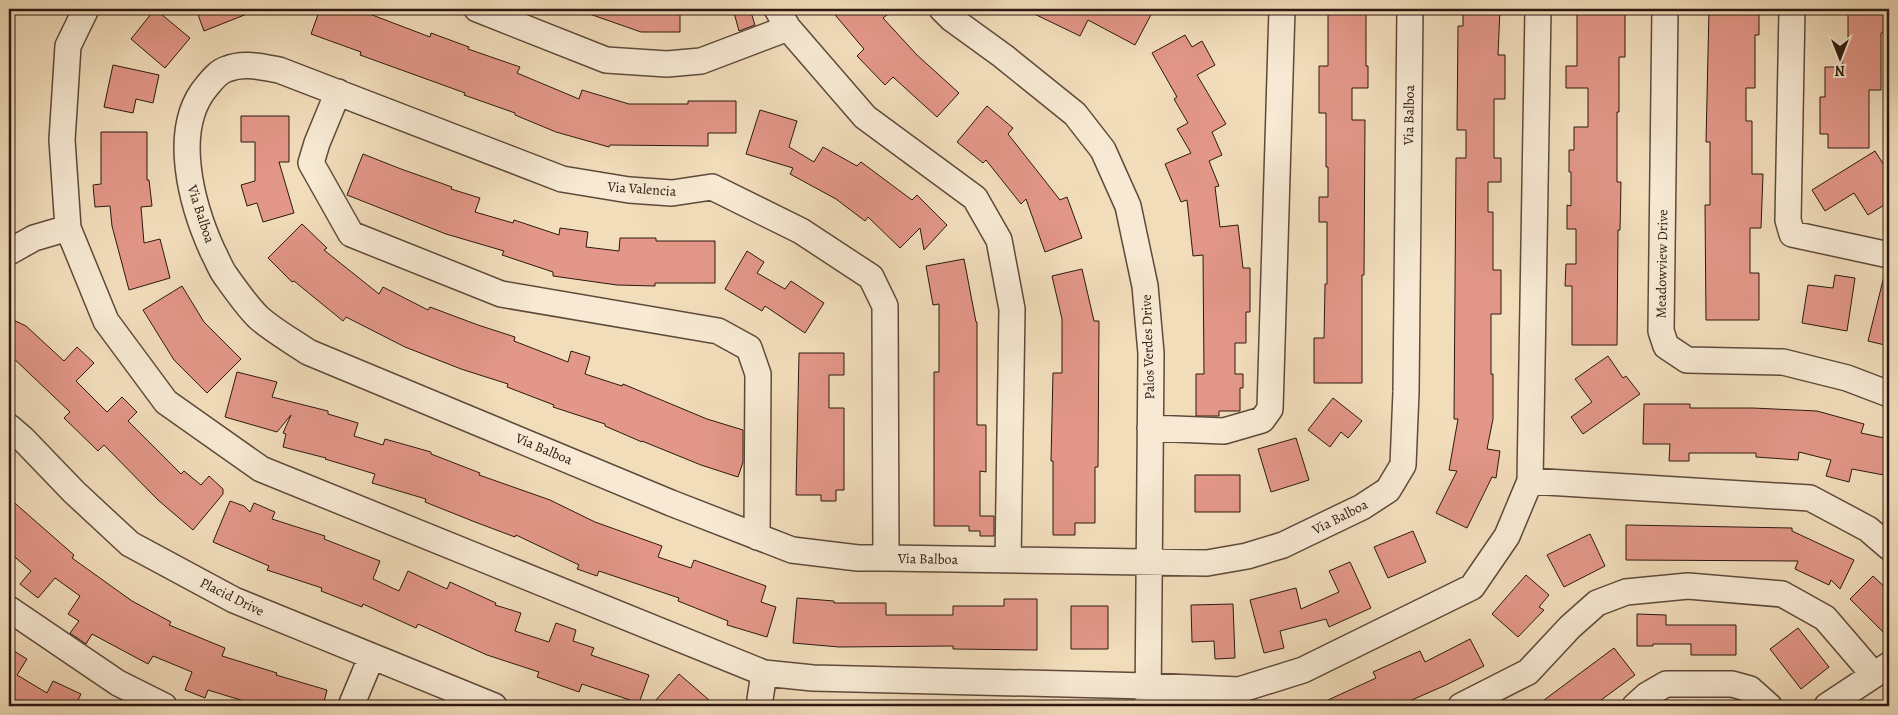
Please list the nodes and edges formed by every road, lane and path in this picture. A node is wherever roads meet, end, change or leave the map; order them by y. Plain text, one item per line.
1 (86, 9) edge
2 (477, 9) edge
3 (942, 9) edge
4 (1282, 9) edge
5 (1410, 9) edge
6 (1538, 9) edge
7 (1666, 9) edge
8 (1792, 9) edge
9 (782, 18) edge
10 (338, 92) junction
11 (198, 97) joint
12 (68, 228) junction
13 (9, 252) edge
14 (1889, 255) edge
15 (1889, 394) edge
16 (9, 427) edge
17 (1150, 428) junction
18 (1530, 481) junction
19 (756, 537) junction
20 (1889, 547) edge
21 (886, 558) junction
22 (1008, 560) junction
23 (1148, 562) junction
24 (9, 610) edge
25 (371, 658) junction
26 (1882, 670) edge
27 (764, 673) junction
28 (1148, 696) edge
29 (1241, 698) edge
30 (164, 706) edge
31 (351, 706) edge
32 (494, 706) edge
33 (759, 706) edge
34 (1461, 706) edge
35 (1635, 706) edge
36 (1768, 706) edge
37 (1827, 706) edge

1 - 12 street
2 - 9 street
3 - 17 street, Palos Verdes Drive
4 - 17 street
5 - 23 street, Via Balboa
6 - 18 street
7 - 15 street, Meadowview Drive
8 - 14 street
9 - 22 street
10 - 11 street, Via Valencia
10 - 19 street
10 - 21 street, Via Valencia
11 - 19 street, Via Balboa
12 - 13 street
12 - 27 street
16 - 25 street, Placid Drive
17 - 23 street, Palos Verdes Drive
18 - 20 street
18 - 29 street
19 - 21 street, Via Balboa
21 - 22 street, Via Balboa
22 - 23 street, Via Balboa
23 - 28 street, Palos Verdes Drive
24 - 30 street
25 - 31 street
25 - 32 street, Placid Drive
26 - 34 street
26 - 37 street
27 - 28 street
27 - 33 street
28 - 29 street
35 - 36 street

